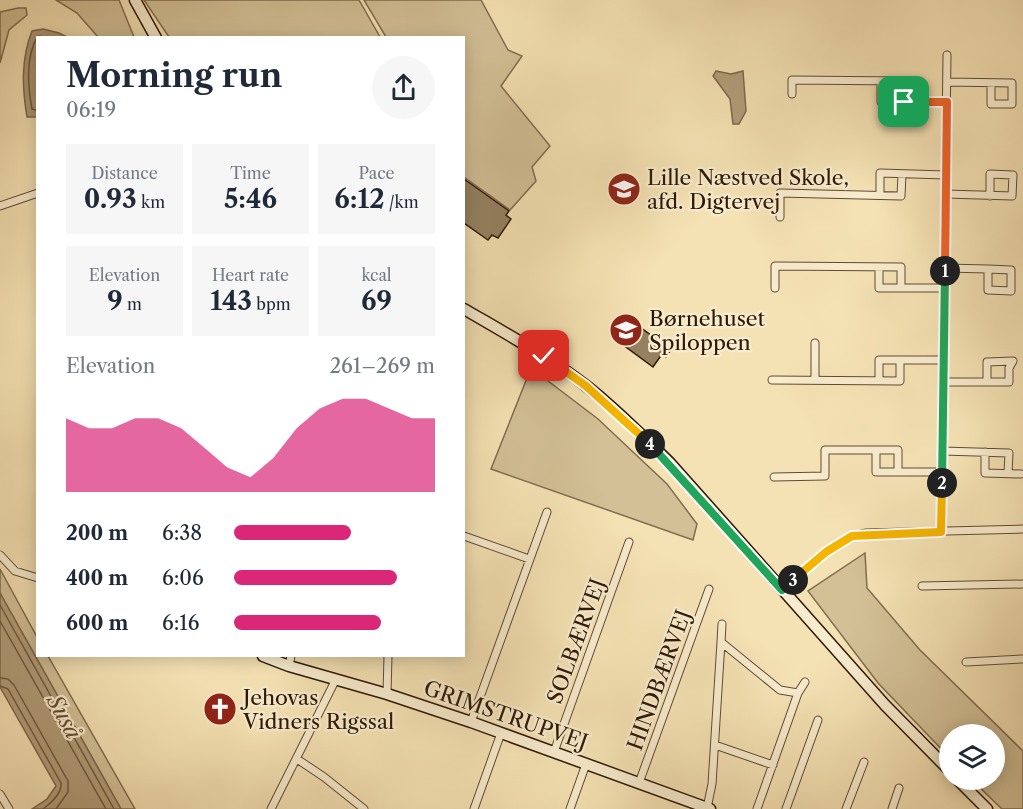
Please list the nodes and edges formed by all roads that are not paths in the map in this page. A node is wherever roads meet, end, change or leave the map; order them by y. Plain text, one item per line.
1 (129, 0) edge
2 (135, 0) edge
3 (148, 36) edge
4 (155, 36) edge
5 (947, 55) dead end
6 (881, 81) junction
7 (947, 82) junction
8 (991, 83) dead end
9 (792, 94) dead end
10 (904, 102) junction
11 (947, 102) junction
12 (902, 174) junction
13 (946, 175) junction
14 (36, 194) edge
15 (880, 195) junction
16 (946, 195) junction
17 (990, 196) junction
18 (0, 206) edge
19 (780, 217) dead end
20 (879, 267) junction
21 (945, 268) junction
22 (988, 269) junction
23 (775, 288) dead end
24 (901, 288) junction
25 (944, 288) junction
26 (465, 310) edge
27 (815, 344) dead end
28 (900, 360) junction
29 (943, 360) junction
30 (772, 380) dead end
31 (815, 380) junction
32 (879, 381) junction
33 (943, 382) junction
34 (987, 382) junction
35 (876, 450) junction
36 (942, 452) junction
37 (985, 452) junction
38 (898, 472) junction
39 (942, 472) junction
40 (1008, 473) junction
41 (1021, 474) dead end
42 (774, 477) dead end
43 (547, 513) dead end
44 (1023, 529) edge
45 (941, 532) junction
46 (465, 536) edge
47 (629, 542) dead end
48 (0, 555) edge
49 (529, 559) junction
50 (36, 577) edge
51 (1023, 584) edge
52 (922, 586) dead end
53 (709, 589) dead end
54 (782, 590) junction
55 (722, 624) dead end
56 (721, 642) junction
57 (268, 657) edge
58 (388, 657) edge
59 (1023, 659) edge
60 (290, 661) edge
61 (966, 662) dead end
62 (336, 679) junction
63 (805, 682) dead end
64 (798, 693) junction
65 (387, 694) junction
66 (818, 720) dead end
67 (471, 722) junction
68 (501, 733) junction
69 (715, 745) junction
70 (554, 752) junction
71 (297, 759) junction
72 (939, 760) edge
73 (864, 762) dead end
74 (586, 764) junction
75 (773, 765) junction
76 (639, 783) junction
77 (899, 788) dead end
78 (968, 790) edge
79 (0, 794) edge
80 (704, 808) edge
81 (9, 809) edge
82 (271, 809) edge
83 (364, 809) edge
84 (474, 809) edge
85 (570, 809) edge
86 (757, 809) edge
87 (786, 809) edge
88 (846, 809) edge
89 (891, 809) edge
90 (987, 809) edge

1 - 3 street
2 - 4 street
5 - 7 street
6 - 9 street
6 - 10 street
6 - 10 street
7 - 8 street
7 - 11 street
10 - 11 street
11 - 13 street
12 - 13 street
12 - 15 street
12 - 15 street
13 - 16 street
14 - 18 street
15 - 19 street
16 - 17 street
16 - 21 street
17 - 17 street
20 - 23 street
20 - 24 street
20 - 24 street
21 - 22 street
21 - 25 street
22 - 22 street
24 - 25 street
25 - 29 street
26 - 54 street
27 - 31 street
28 - 29 street
28 - 32 street
28 - 32 street
29 - 33 street
30 - 31 street
31 - 32 street
33 - 34 street
33 - 36 street
34 - 34 street
35 - 38 street
35 - 38 street
35 - 42 street
36 - 37 street
36 - 39 street
37 - 40 street
37 - 40 street
38 - 39 street
39 - 45 street
40 - 41 street
43 - 49 street
44 - 45 street
45 - 54 street
46 - 49 street
47 - 70 street, SOLBÆRVEJ
48 - 50 street
49 - 67 street
51 - 52 street
53 - 76 street, HINDBÆRVEJ
54 - 72 street
55 - 56 street, GRIMSTRUPVEJ
56 - 64 street
56 - 69 street, GRIMSTRUPVEJ
57 - 60 street, GRIMSTRUPVEJ
58 - 65 street
59 - 61 street
60 - 62 street, GRIMSTRUPVEJ
62 - 65 street, GRIMSTRUPVEJ
62 - 71 street
63 - 64 street
64 - 75 street
65 - 67 street, GRIMSTRUPVEJ
66 - 87 street
67 - 68 street, GRIMSTRUPVEJ
68 - 70 street, GRIMSTRUPVEJ
68 - 84 street
69 - 75 street
69 - 80 street, GRIMSTRUPVEJ
70 - 74 street, GRIMSTRUPVEJ
71 - 82 street
71 - 83 street
73 - 88 street
74 - 76 street, GRIMSTRUPVEJ
74 - 85 street
75 - 86 street
76 - 80 street, GRIMSTRUPVEJ
77 - 89 street
78 - 90 street
79 - 81 street

